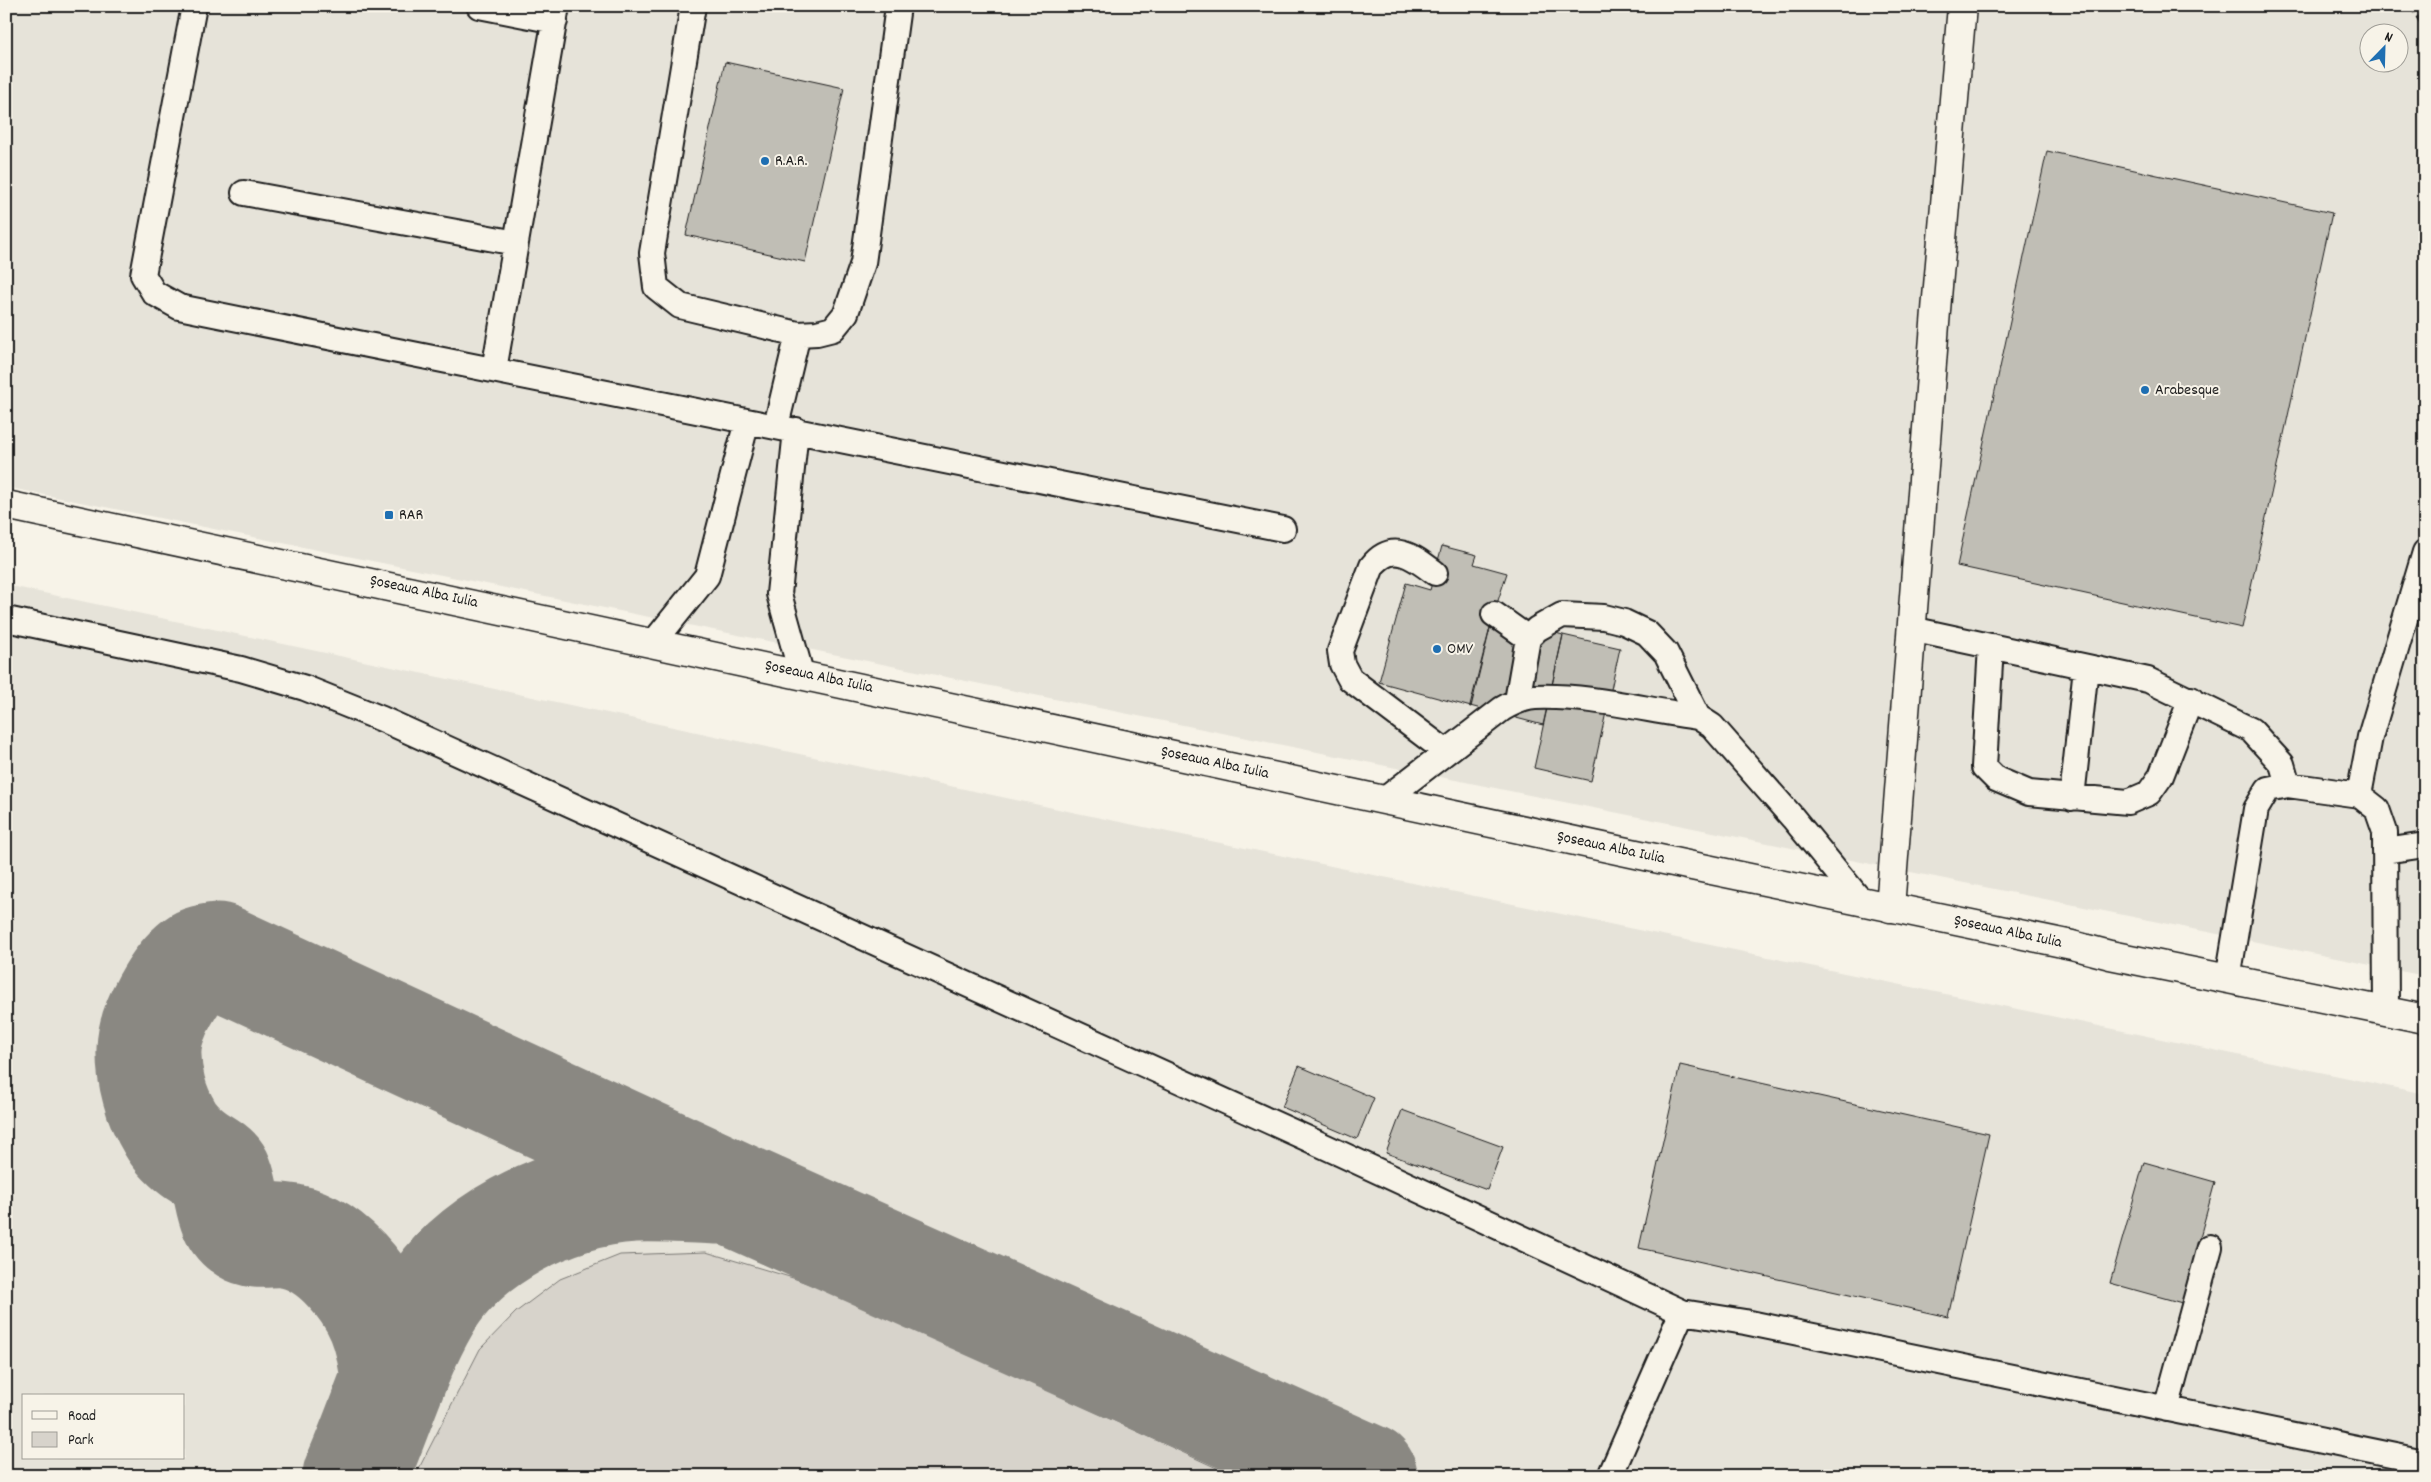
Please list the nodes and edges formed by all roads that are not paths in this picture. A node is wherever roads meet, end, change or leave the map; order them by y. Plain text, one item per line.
1 (194, 6) edge
2 (479, 6) edge
3 (693, 6) edge
4 (898, 6) edge
5 (1962, 6) edge
6 (556, 14) edge
7 (244, 193) dead end
8 (516, 243) junction
9 (798, 334) junction
10 (494, 370) junction
11 (747, 421) junction
12 (786, 428) junction
13 (6, 505) edge
14 (1282, 529) dead end
15 (2425, 552) edge
16 (1435, 573) dead end
17 (1494, 614) dead end
18 (6, 619) edge
19 (1911, 629) junction
20 (1528, 638) junction
21 (654, 642) junction
22 (1991, 646) junction
23 (2086, 667) junction
24 (801, 673) junction
25 (2191, 700) junction
26 (1517, 701) junction
27 (1698, 718) junction
28 (1446, 751) junction
29 (2288, 785) junction
30 (2359, 795) junction
31 (2072, 798) junction
32 (1384, 800) junction
33 (2425, 845) edge
34 (2385, 851) junction
35 (1861, 902) junction
36 (1890, 908) junction
37 (2228, 979) junction
38 (2386, 1011) junction
39 (2425, 1019) edge
40 (2210, 1247) dead end
41 (1682, 1312) junction
42 (2166, 1409) junction
43 (2425, 1462) edge
44 (1610, 1476) edge

1 - 10 lane
2 - 6 lane
3 - 9 lane
4 - 9 lane
5 - 19 main road
6 - 8 lane
7 - 8 lane
8 - 10 lane
9 - 12 lane
10 - 11 lane
11 - 12 lane
11 - 21 lane
12 - 14 lane
12 - 24 lane
13 - 21 main road, Șoseaua Alba Iulia
15 - 30 lane
16 - 28 lane
17 - 20 lane
18 - 41 lane
19 - 22 lane
19 - 36 main road
20 - 26 lane
20 - 27 lane
21 - 24 main road, Șoseaua Alba Iulia
22 - 23 lane
22 - 31 lane
23 - 25 lane
23 - 31 lane
24 - 32 main road, Șoseaua Alba Iulia
25 - 29 lane
25 - 31 lane
26 - 27 lane
26 - 28 lane
27 - 35 lane
28 - 32 lane
29 - 30 lane
29 - 37 lane
30 - 34 lane
32 - 35 main road, Șoseaua Alba Iulia
33 - 34 lane
34 - 38 lane
35 - 36 main road, Șoseaua Alba Iulia
36 - 37 main road, Șoseaua Alba Iulia
37 - 38 main road, Șoseaua Alba Iulia
38 - 39 main road, Șoseaua Alba Iulia
40 - 42 lane
41 - 42 lane
41 - 44 lane
42 - 43 lane

